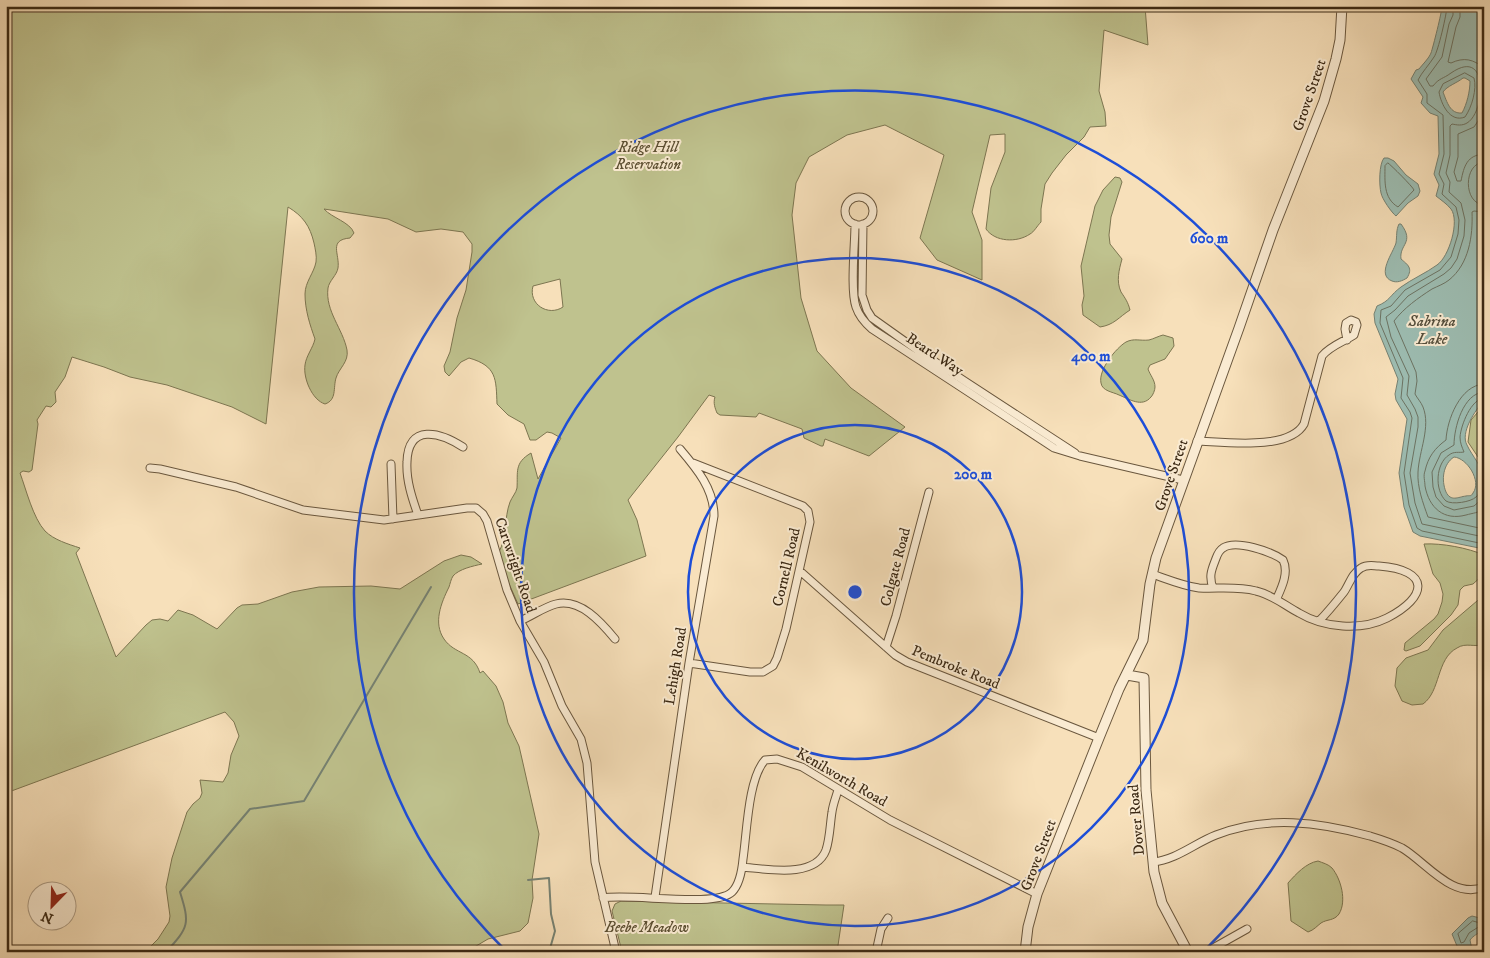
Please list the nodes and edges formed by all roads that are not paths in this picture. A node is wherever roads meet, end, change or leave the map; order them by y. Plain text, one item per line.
1 (1342, 6) edge
2 (855, 224) junction
3 (863, 224) junction
4 (1347, 340) dead end
5 (1197, 440) junction
6 (463, 447) dead end
7 (680, 449) dead end
8 (1080, 456) junction
9 (692, 463) junction
10 (391, 464) dead end
11 (150, 468) dead end
12 (1183, 480) junction
13 (929, 492) dead end
14 (418, 515) junction
15 (392, 519) junction
16 (800, 571) junction
17 (1152, 574) junction
18 (1210, 578) junction
19 (1202, 588) junction
20 (1213, 588) junction
21 (1277, 598) junction
22 (520, 621) junction
23 (1319, 621) junction
24 (615, 639) dead end
25 (886, 647) junction
26 (689, 663) junction
27 (1126, 675) junction
28 (1098, 738) junction
29 (838, 790) junction
30 (1153, 862) junction
31 (742, 867) junction
32 (1484, 887) edge
33 (1037, 894) junction
34 (603, 898) junction
35 (655, 898) junction
36 (888, 918) dead end
37 (1247, 929) dead end
38 (616, 952) edge
39 (876, 952) edge
40 (1025, 952) edge
41 (1188, 952) edge
42 (1206, 952) edge

1 - 5 street, Grove Street
2 - 3 street
2 - 3 street, Beard Way
2 - 8 street, Beard Way
3 - 8 street, Beard Way
4 - 5 street
5 - 12 street, Grove Street
6 - 14 street
7 - 9 street, Lehigh Road
8 - 12 street, Beard Way
9 - 16 street, Cornell Road
9 - 26 street, Lehigh Road
10 - 15 street
11 - 15 street, Cartwright Road
12 - 17 street, Grove Street
13 - 25 street, Colgate Road
14 - 15 street, Cartwright Road
14 - 22 street, Cartwright Road
16 - 25 street, Pembroke Road
16 - 26 street, Cornell Road
17 - 19 street
17 - 27 street, Grove Street
18 - 19 street
18 - 20 street
18 - 21 street
19 - 20 street
20 - 21 street
21 - 23 street
22 - 24 street
22 - 34 street, Cartwright Road
23 - 23 street
25 - 28 street, Pembroke Road
26 - 35 street, Lehigh Road
27 - 28 street, Grove Street
27 - 30 street, Dover Road
28 - 33 street, Grove Street
29 - 31 street
29 - 31 street, Kenilworth Road
29 - 33 street, Kenilworth Road
30 - 32 street
30 - 41 street, Dover Road
31 - 35 street, Kenilworth Road
33 - 40 street, Grove Street
34 - 35 street, Kenilworth Road
34 - 38 street, Cartwright Road
36 - 39 street
37 - 42 street

